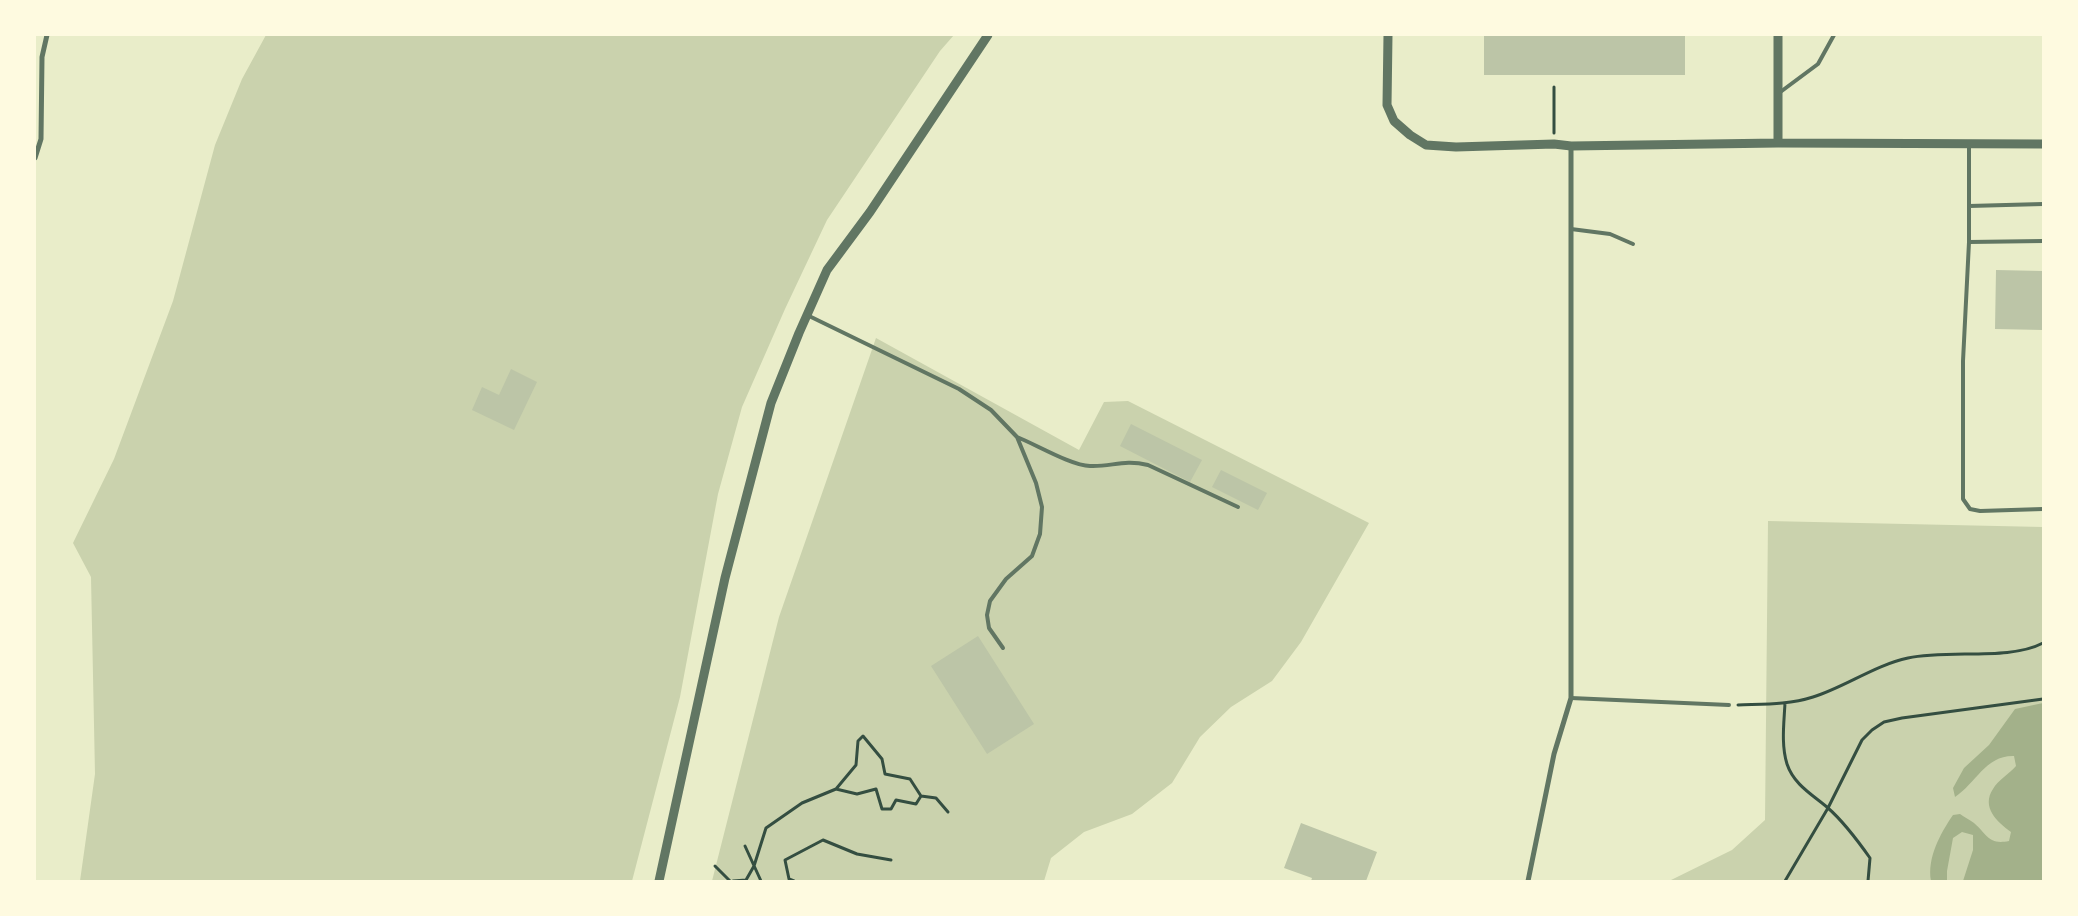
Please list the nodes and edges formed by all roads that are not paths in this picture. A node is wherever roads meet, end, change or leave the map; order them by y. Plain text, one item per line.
1 (47, 35) edge
2 (988, 35) edge
3 (1388, 35) edge
4 (1778, 35) edge
5 (1834, 35) edge
6 (1779, 93) junction
7 (38, 139) edge
8 (1778, 143) junction
9 (1969, 144) junction
10 (2043, 144) edge
11 (1571, 146) junction
12 (35, 158) edge
13 (2043, 204) edge
14 (1969, 206) junction
15 (1571, 229) junction
16 (2043, 241) edge
17 (1969, 242) junction
18 (1634, 244) dead end
19 (807, 314) junction
20 (1017, 437) junction
21 (1238, 507) dead end
22 (2043, 509) edge
23 (1003, 648) dead end
24 (1571, 698) junction
25 (1730, 706) road end
26 (659, 881) edge
27 (1528, 881) edge

1 - 7 street
2 - 19 street
3 - 11 street
4 - 6 street
5 - 6 lane
6 - 8 street
7 - 12 street
8 - 9 street
8 - 11 street
9 - 10 street
9 - 14 lane
11 - 15 street
13 - 14 lane
14 - 17 lane
15 - 18 lane
15 - 24 street
16 - 17 lane
17 - 22 lane
19 - 20 lane
19 - 26 street
20 - 21 lane
20 - 23 lane
24 - 25 lane
24 - 27 street

